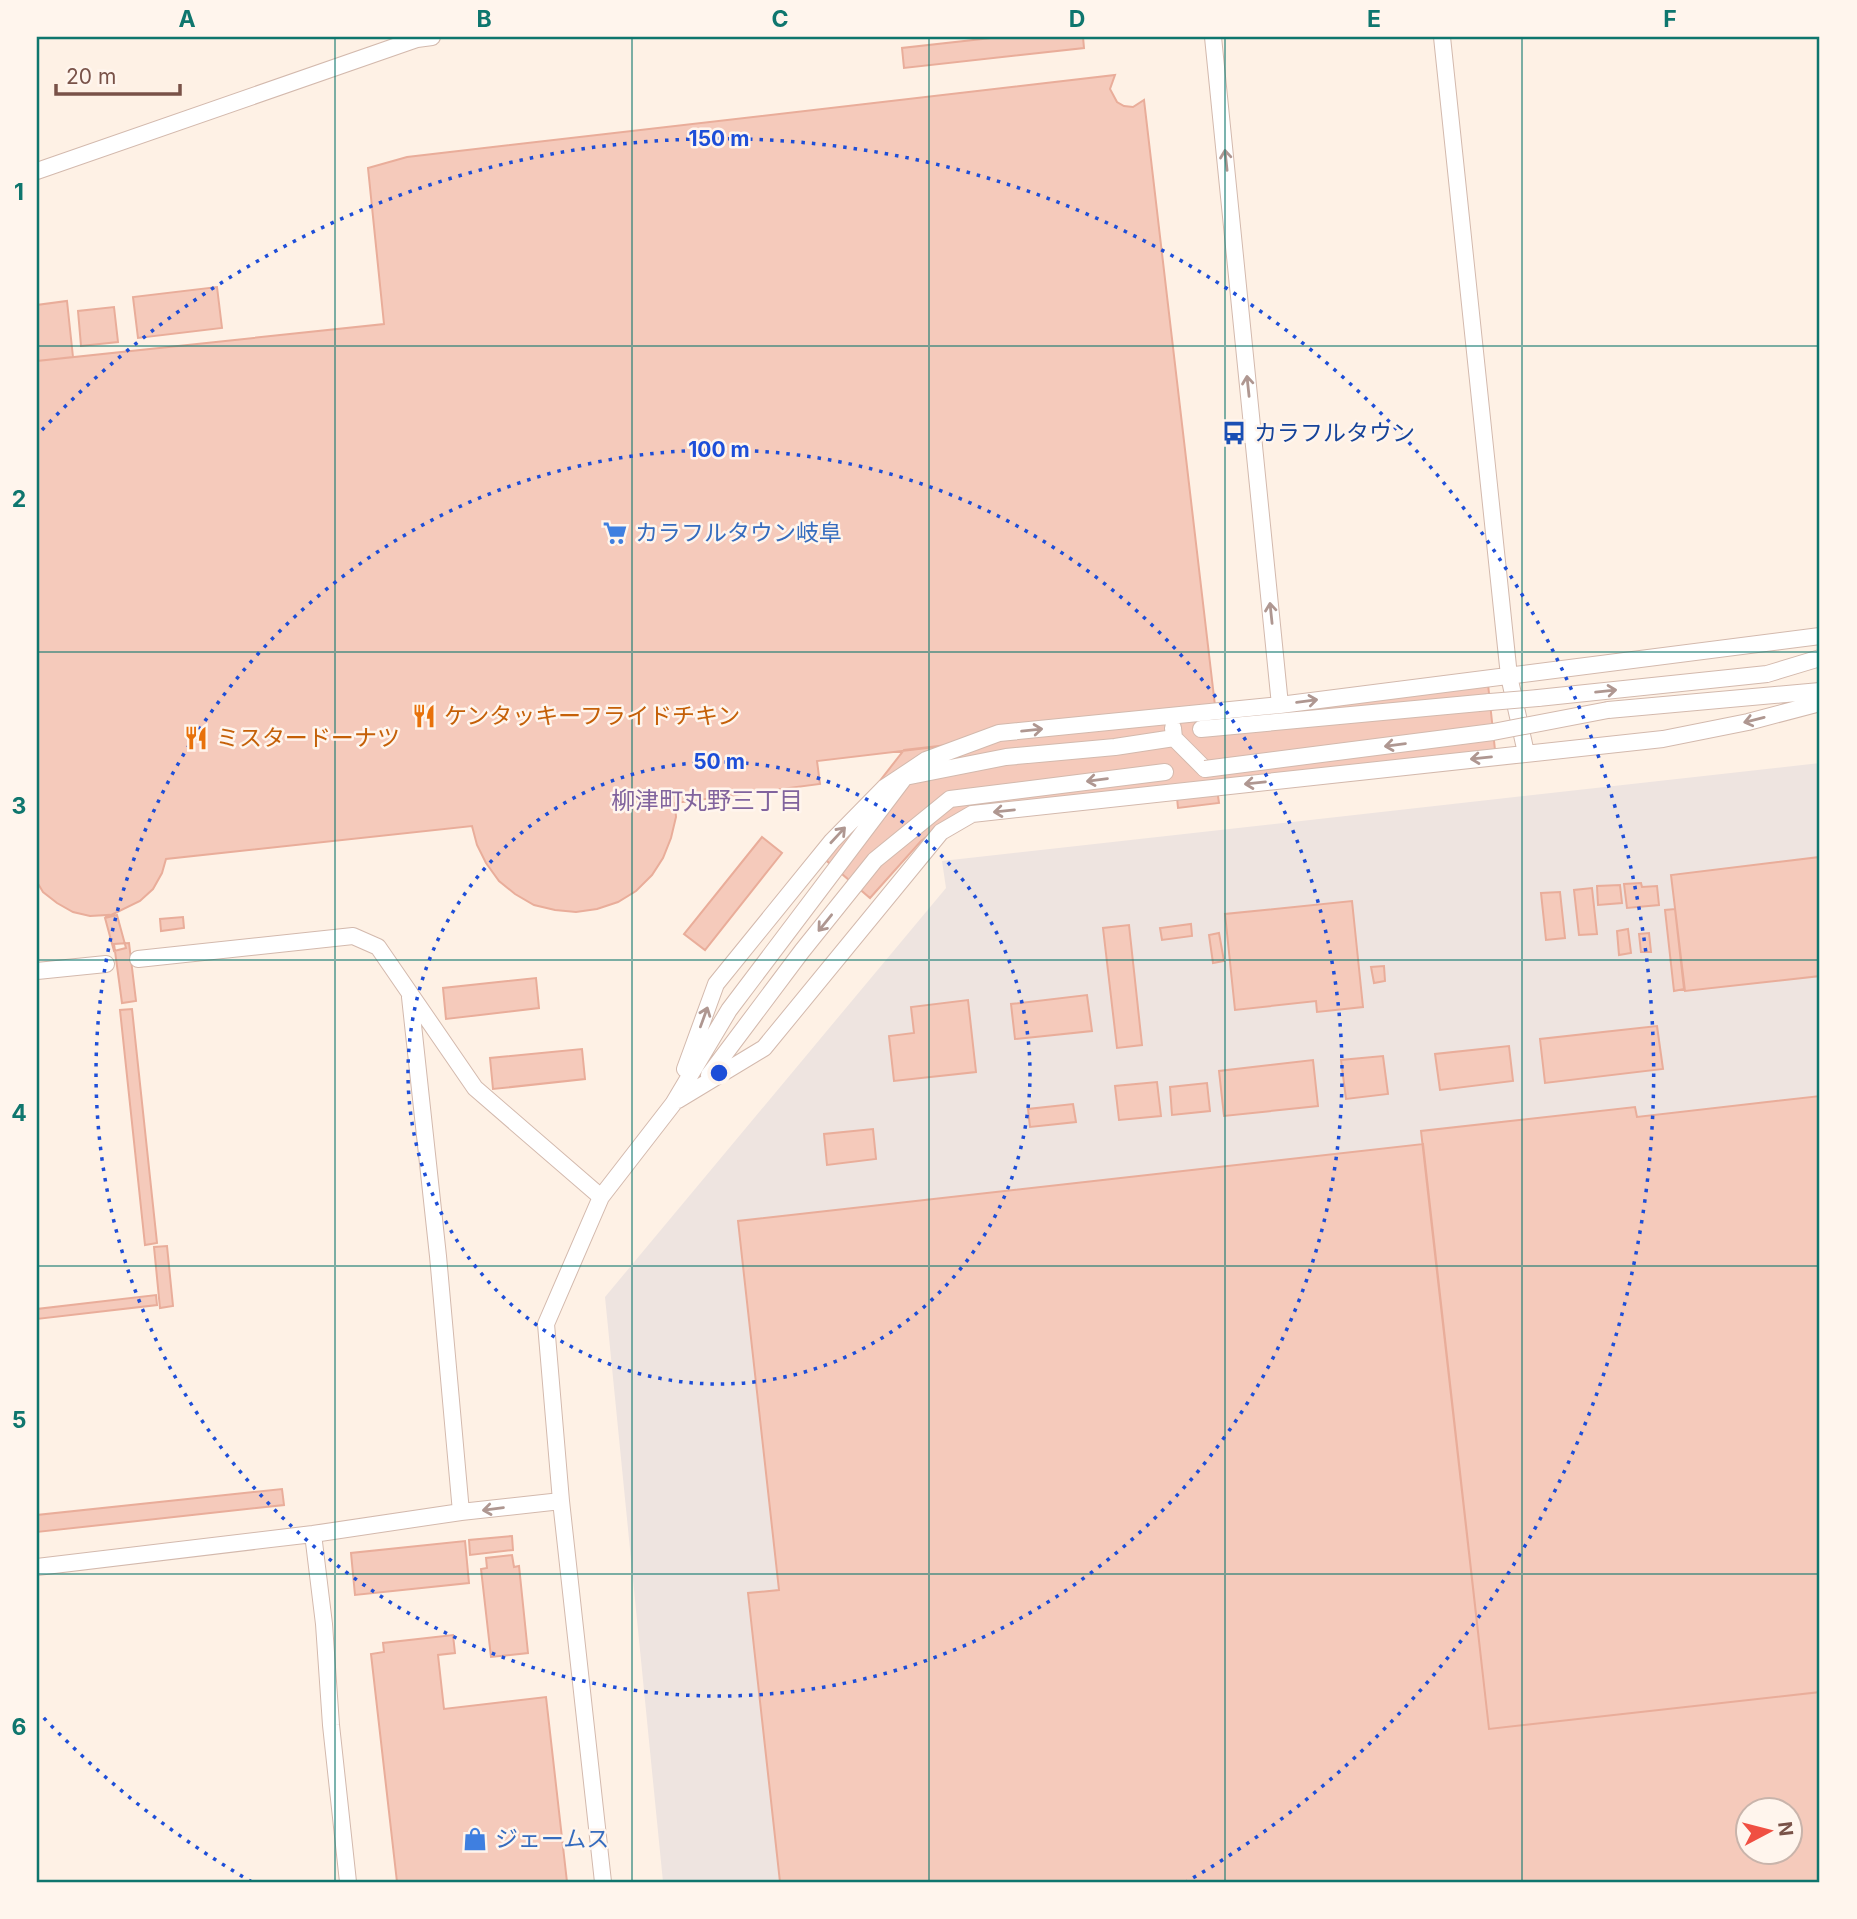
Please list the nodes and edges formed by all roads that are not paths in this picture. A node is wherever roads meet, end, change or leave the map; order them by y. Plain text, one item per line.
1 (432, 37) edge
2 (1213, 37) edge
3 (1442, 37) edge
4 (37, 171) edge
5 (1820, 636) edge
6 (1820, 657) edge
7 (1509, 676) junction
8 (1820, 691) edge
9 (1820, 703) edge
10 (1280, 705) junction
11 (1172, 719) dead end
12 (1201, 729) dead end
13 (1174, 738) junction
14 (1526, 753) junction
15 (1165, 772) dead end
16 (138, 959) dead end
17 (106, 964) dead end
18 (37, 971) edge
19 (410, 995) junction
20 (701, 1085) junction
21 (673, 1104) junction
22 (600, 1197) junction
23 (561, 1501) junction
24 (461, 1512) junction
25 (313, 1534) junction
26 (37, 1567) edge
27 (348, 1882) edge
28 (603, 1882) edge

1 - 4 lane
10 -> 2 lane
3 - 7 lane
5 - 7 lane
12 -> 6 lane, bridge
10 -> 7 lane
7 - 14 lane
8 -> 13 lane, bridge
9 -> 14 lane
21 -> 10 lane
11 - 13 lane
13 - 21 lane
14 -> 20 lane
15 -> 20 lane
16 - 19 lane
17 - 18 lane
19 - 22 lane
19 - 24 lane
20 - 21 lane
21 - 22 lane
22 - 23 lane
23 -> 24 lane
23 - 28 lane
24 - 25 lane
25 - 26 lane
25 - 27 lane

